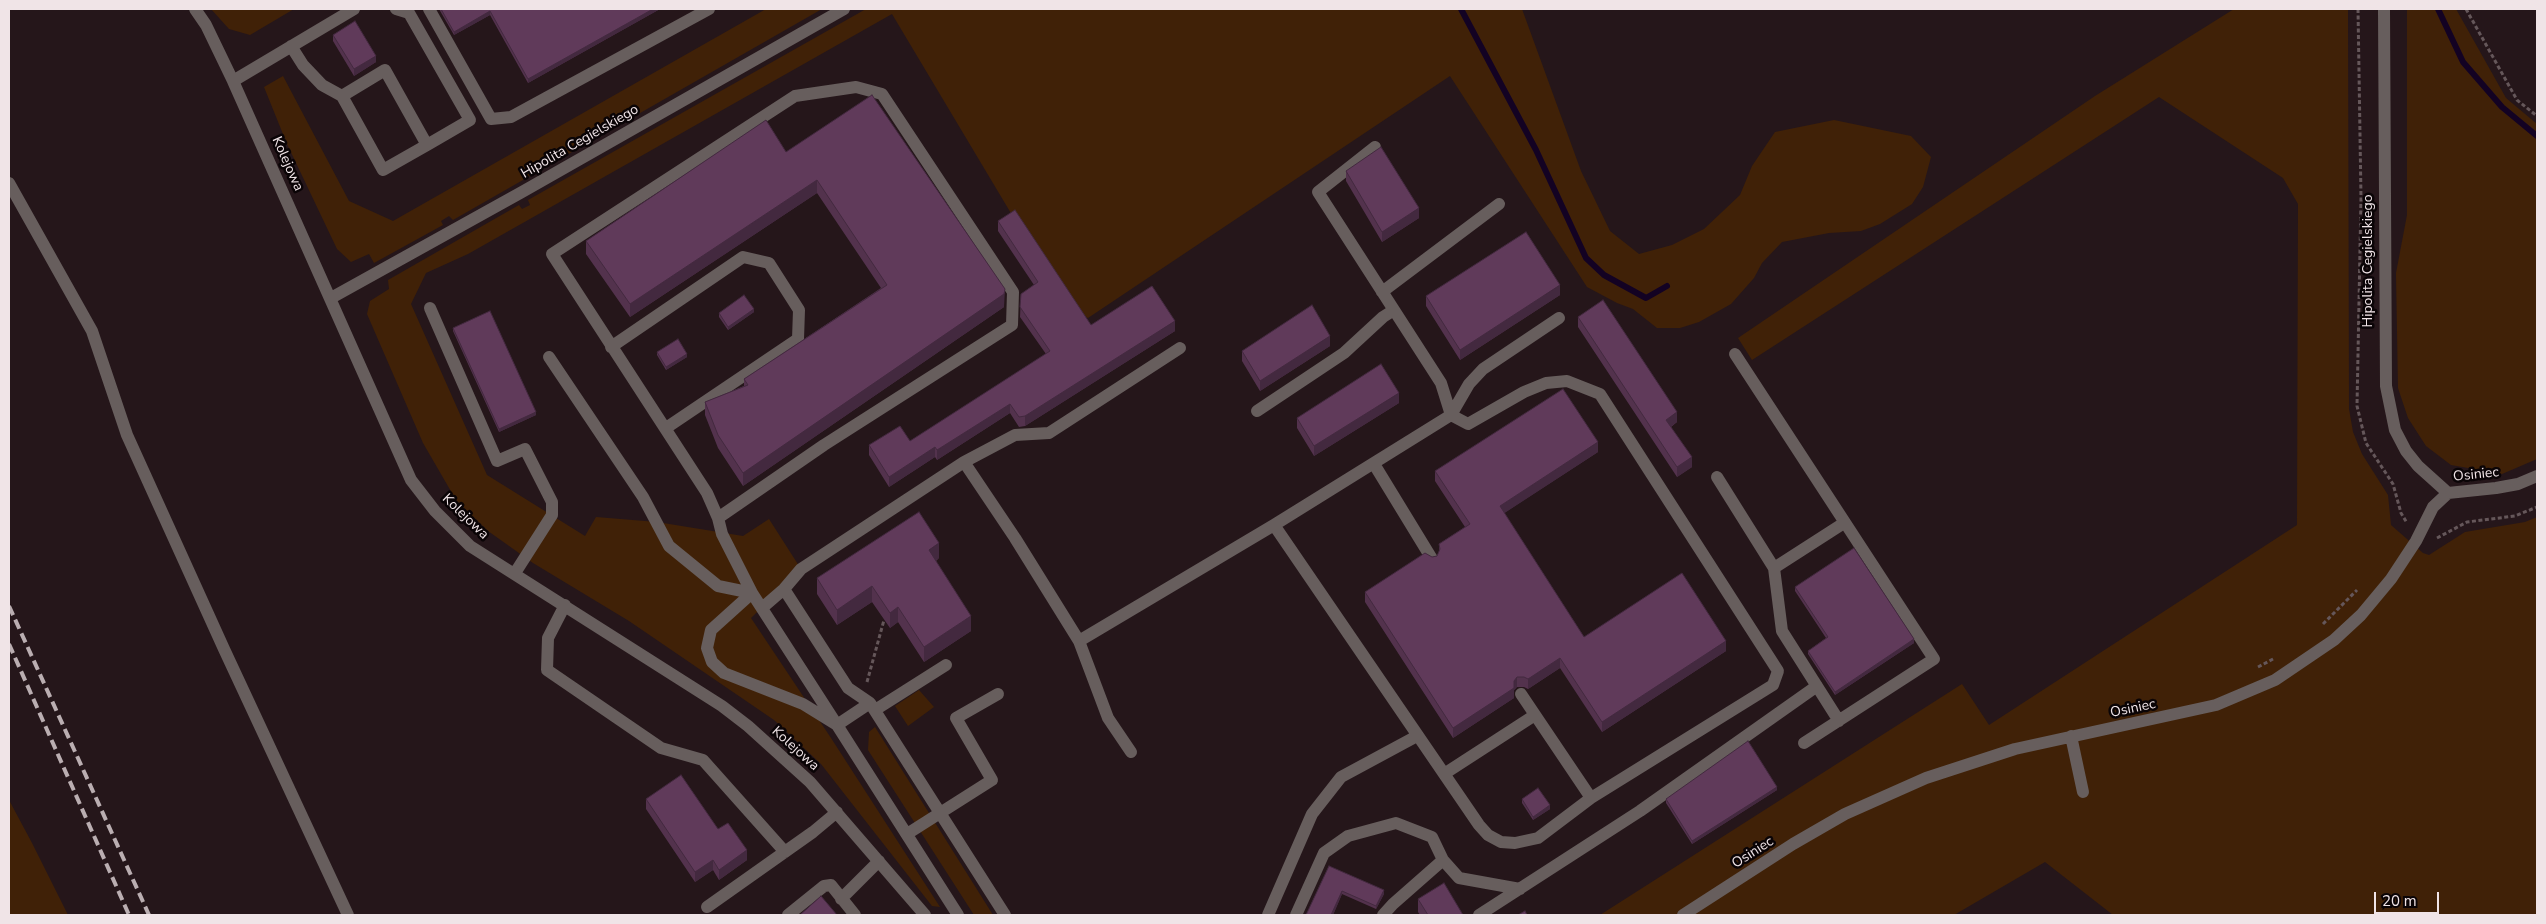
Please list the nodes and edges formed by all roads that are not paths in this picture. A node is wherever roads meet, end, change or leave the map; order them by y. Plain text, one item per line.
1 (195, 9) edge
2 (396, 9) edge
3 (429, 9) edge
4 (709, 9) edge
5 (844, 9) edge
6 (2384, 9) edge
7 (350, 10) edge
8 (291, 46) junction
9 (233, 81) junction
10 (342, 96) junction
11 (427, 145) junction
12 (1375, 147) dead end
13 (9, 183) edge
14 (1499, 204) dead end
15 (1382, 292) junction
16 (331, 298) junction
17 (430, 308) dead end
18 (1394, 310) junction
19 (1559, 318) dead end
20 (611, 347) junction
21 (1180, 348) dead end
22 (1735, 354) dead end
23 (549, 357) dead end
24 (1257, 411) dead end
25 (1451, 415) junction
26 (666, 428) junction
27 (964, 462) junction
28 (1374, 464) junction
29 (2537, 476) edge
30 (1717, 477) dead end
31 (2448, 492) junction
32 (718, 518) junction
33 (1844, 523) junction
34 (1274, 524) junction
35 (1432, 559) edge
36 (1774, 568) junction
37 (515, 573) junction
38 (784, 589) junction
39 (752, 593) junction
40 (565, 605) junction
41 (762, 608) junction
42 (1079, 641) junction
43 (946, 665) dead end
44 (1817, 686) junction
45 (998, 694) dead end
46 (1521, 694) edge
47 (872, 706) junction
48 (1535, 715) junction
49 (1839, 721) junction
50 (837, 725) junction
51 (1417, 736) junction
52 (2072, 736) junction
53 (1804, 743) dead end
54 (1131, 752) dead end
55 (1444, 774) junction
56 (2083, 792) dead end
57 (1590, 798) junction
58 (837, 812) junction
59 (940, 812) junction
60 (907, 834) junction
61 (785, 852) junction
62 (1443, 860) junction
63 (879, 861) junction
64 (1520, 889) junction
65 (841, 899) junction
66 (707, 907) dead end
67 (348, 915) edge
68 (788, 915) edge
69 (855, 915) edge
70 (925, 915) edge
71 (958, 915) edge
72 (1005, 915) edge
73 (1268, 915) edge
74 (1296, 915) edge
75 (1383, 915) edge
76 (1479, 915) edge
77 (1683, 915) edge

1 - 9 street, Kolejowa
2 - 11 street
3 - 4 street
5 - 16 street, Hipolita Cegielskiego
6 - 31 street, Hipolita Cegielskiego
7 - 8 street
8 - 9 street
8 - 10 street
9 - 16 street, Kolejowa
10 - 11 street
10 - 11 street
12 - 15 street
13 - 67 street
14 - 15 street
15 - 18 street
16 - 37 street, Kolejowa
17 - 37 street
18 - 24 street
18 - 25 street
19 - 25 street
20 - 26 street
20 - 26 street
20 - 32 street
21 - 27 street
22 - 33 street
23 - 39 street
25 - 28 street
25 - 57 street
26 - 32 street
27 - 38 street
27 - 42 street
28 - 34 street
28 - 35 street
29 - 31 street, Osiniec
30 - 36 street
31 - 52 street, Osiniec
32 - 39 street
33 - 36 street
33 - 49 street
34 - 42 street
34 - 51 street
36 - 44 street
37 - 40 street, Kolejowa
38 - 41 street
38 - 47 street
39 - 41 street
39 - 50 street
40 - 58 street, Kolejowa
40 - 61 street
41 - 50 street
42 - 54 street
43 - 47 street
44 - 49 street
44 - 64 street
45 - 59 street
46 - 48 street
47 - 50 street
47 - 59 street
48 - 55 street
48 - 57 street
49 - 53 street
50 - 60 street
51 - 55 street
51 - 73 street
52 - 56 street
52 - 77 street, Osiniec
55 - 57 street
58 - 61 street
58 - 63 street, Kolejowa
59 - 60 street
59 - 72 street
60 - 71 street
61 - 66 street
62 - 64 street
62 - 74 street
62 - 75 street
63 - 65 street
63 - 70 street, Kolejowa
64 - 76 street
65 - 68 street
65 - 69 street

